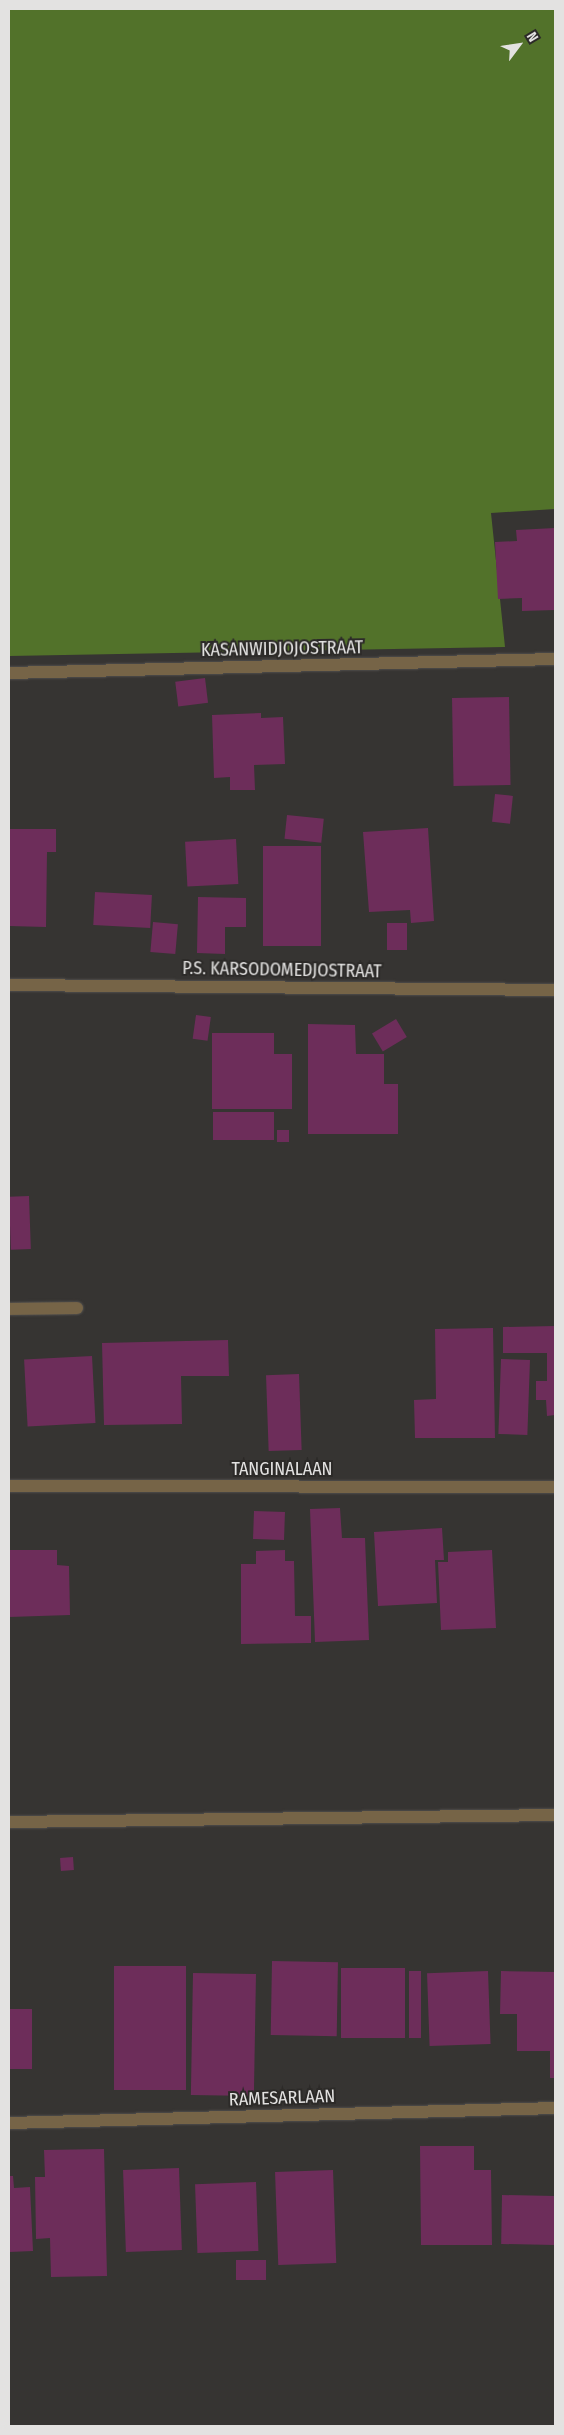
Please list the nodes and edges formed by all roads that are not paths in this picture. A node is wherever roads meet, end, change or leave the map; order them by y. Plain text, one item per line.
1 (555, 660) edge
2 (9, 673) edge
3 (9, 985) edge
4 (555, 990) edge
5 (77, 1308) dead end
6 (9, 1309) edge
7 (9, 1486) edge
8 (555, 1487) edge
9 (555, 1815) edge
10 (9, 1822) edge
11 (555, 2108) edge
12 (9, 2123) edge

1 - 2 street, KASANWIDJOJOSTRAAT
3 - 4 street, P.S. KARSODOMEDJOSTRAAT
5 - 6 street
7 - 8 street, TANGINALAAN
9 - 10 street
11 - 12 street, RAMESARLAAN

